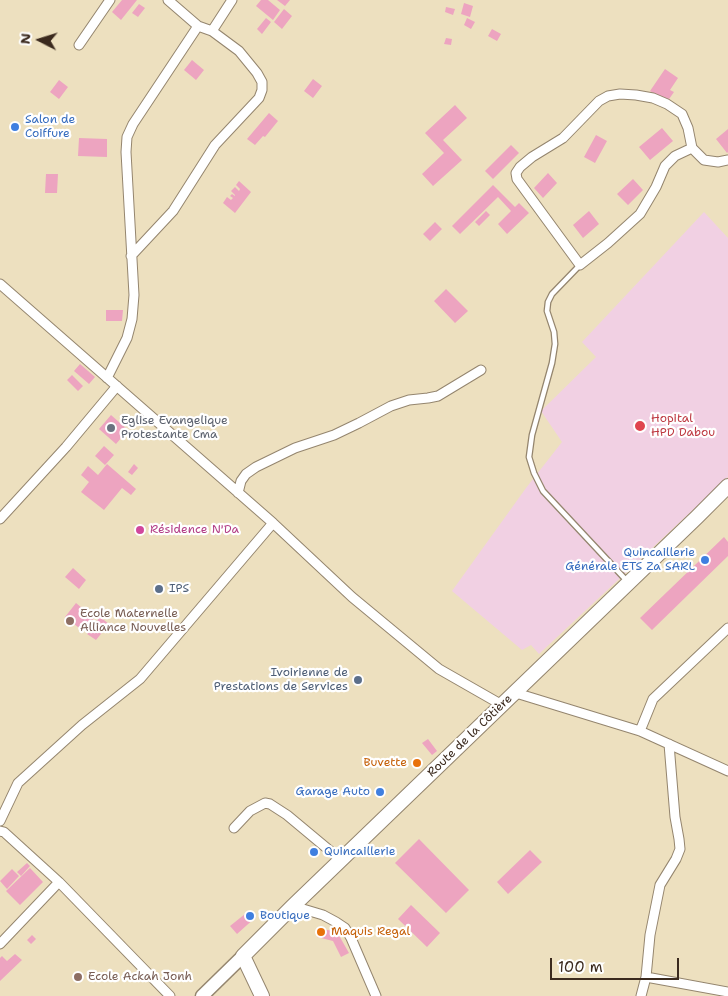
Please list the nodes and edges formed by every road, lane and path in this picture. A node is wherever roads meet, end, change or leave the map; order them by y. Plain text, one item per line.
1 (110, 0) edge
2 (168, 0) edge
3 (232, 0) edge
4 (198, 26) junction
5 (212, 31) junction
6 (79, 45) dead end
7 (692, 148) junction
8 (728, 160) edge
9 (131, 256) junction
10 (580, 264) junction
11 (0, 284) edge
12 (481, 370) dead end
13 (107, 378) junction
14 (117, 386) junction
15 (728, 486) edge
16 (238, 493) junction
17 (0, 519) edge
18 (273, 523) junction
19 (628, 582) junction
20 (728, 628) edge
21 (516, 692) junction
22 (502, 705) junction
23 (640, 731) junction
24 (669, 744) junction
25 (728, 771) edge
26 (0, 821) edge
27 (234, 828) dead end
28 (0, 831) edge
29 (341, 860) junction
30 (59, 882) junction
31 (293, 906) junction
32 (0, 944) edge
33 (243, 956) junction
34 (646, 977) junction
35 (728, 992) edge
36 (170, 996) edge
37 (202, 996) edge
38 (262, 996) edge
39 (376, 996) edge
40 (641, 996) edge

1 - 6 street
2 - 4 street
3 - 5 street
4 - 5 street
4 - 9 street
5 - 9 street
7 - 8 street
7 - 10 street
7 - 10 street
9 - 13 street
10 - 19 lane
11 - 13 street
12 - 16 street
13 - 14 street
14 - 16 street
14 - 17 street
15 - 19 main road, Route de la Côtière
16 - 18 street
18 - 22 street
18 - 26 street
19 - 21 main road, Route de la Côtière
20 - 23 street
21 - 22 main road, Route de la Côtière
21 - 23 street
22 - 29 main road, Route de la Côtière
23 - 24 street
24 - 25 street
24 - 34 street
27 - 29 street
28 - 30 street
29 - 31 main road, Route de la Côtière
30 - 32 street
30 - 36 street
31 - 33 main road, Route de la Côtière
31 - 39 street
33 - 37 main road
33 - 38 main road
34 - 35 street
34 - 40 street

